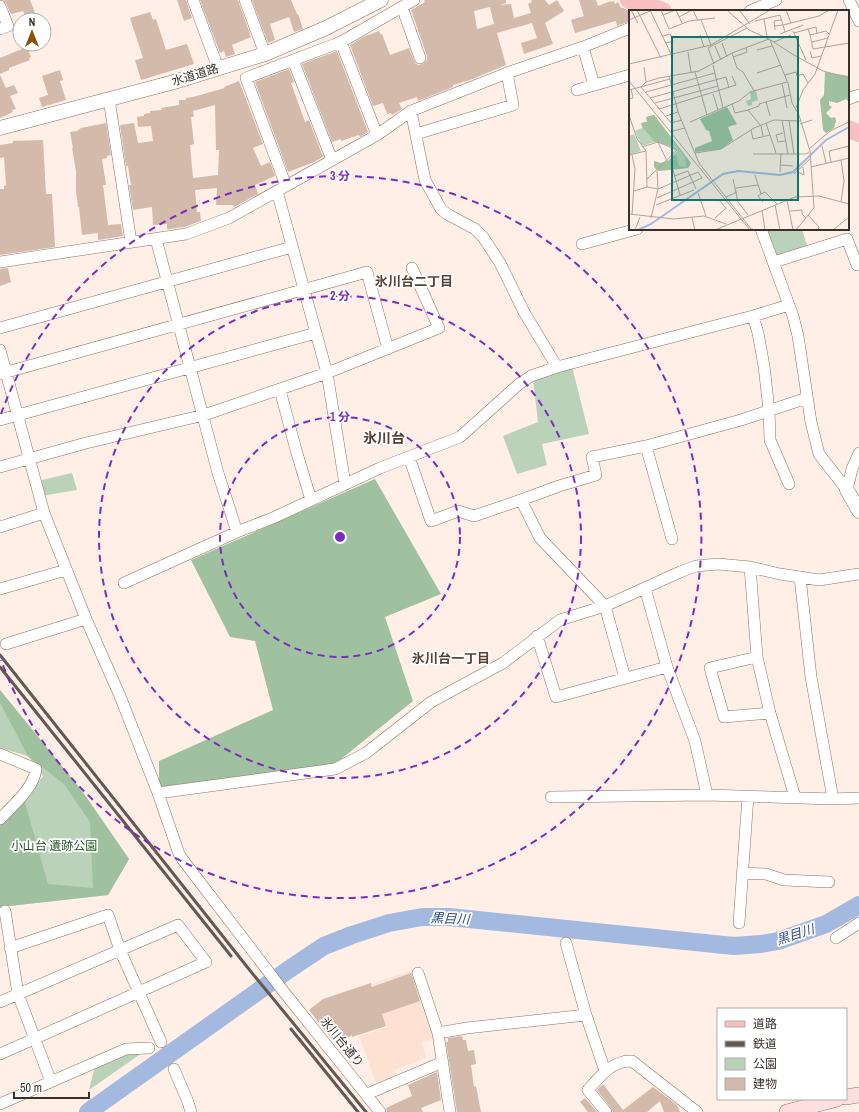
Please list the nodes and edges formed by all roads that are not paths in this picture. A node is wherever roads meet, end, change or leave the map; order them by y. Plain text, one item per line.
1 (193, 0) edge
2 (245, 0) edge
3 (382, 0) edge
4 (414, 0) edge
5 (629, 0) edge
6 (776, 0) edge
7 (849, 0) edge
8 (646, 3) edge
9 (0, 6) edge
10 (402, 7) junction
11 (661, 10) edge
12 (752, 10) edge
13 (859, 21) edge
14 (629, 28) edge
15 (0, 29) edge
16 (341, 42) junction
17 (583, 47) junction
18 (265, 54) junction
19 (420, 58) dead end
20 (293, 60) junction
21 (218, 68) junction
22 (507, 73) junction
23 (629, 76) edge
24 (594, 86) junction
25 (577, 90) dead end
26 (859, 95) edge
27 (109, 99) junction
28 (849, 99) edge
29 (411, 110) junction
30 (0, 128) edge
31 (849, 129) edge
32 (859, 133) edge
33 (416, 134) junction
34 (377, 135) junction
35 (332, 160) junction
36 (281, 188) junction
37 (633, 230) edge
38 (761, 230) edge
39 (156, 239) junction
40 (131, 242) junction
41 (582, 244) dead end
42 (292, 247) junction
43 (0, 262) edge
44 (774, 262) junction
45 (859, 264) edge
46 (412, 268) dead end
47 (167, 281) junction
48 (304, 290) junction
49 (789, 305) junction
50 (753, 316) junction
51 (179, 324) junction
52 (0, 328) edge
53 (316, 333) junction
54 (388, 349) junction
55 (0, 350) edge
56 (557, 367) junction
57 (190, 368) junction
58 (3, 373) edge
59 (327, 374) junction
60 (280, 390) junction
61 (807, 398) junction
62 (769, 410) junction
63 (18, 415) junction
64 (204, 415) junction
65 (0, 420) edge
66 (646, 446) junction
67 (859, 453) edge
68 (409, 457) junction
69 (29, 459) junction
70 (0, 467) edge
71 (345, 484) junction
72 (788, 484) dead end
73 (847, 490) junction
74 (311, 500) junction
75 (521, 500) junction
76 (859, 511) edge
77 (44, 513) junction
78 (0, 527) edge
79 (237, 532) junction
80 (672, 539) dead end
81 (750, 567) junction
82 (66, 570) junction
83 (859, 574) edge
84 (800, 577) junction
85 (124, 583) dead end
86 (645, 588) junction
87 (0, 590) edge
88 (605, 606) junction
89 (86, 619) junction
90 (537, 636) junction
91 (6, 644) dead end
92 (757, 657) junction
93 (667, 667) junction
94 (625, 678) junction
95 (770, 713) junction
96 (0, 754) edge
97 (158, 793) junction
98 (707, 795) junction
99 (748, 796) junction
100 (551, 797) dead end
101 (795, 797) junction
102 (859, 798) edge
103 (833, 799) junction
104 (0, 819) edge
105 (742, 873) junction
106 (829, 882) dead end
107 (5, 912) dead end
108 (739, 923) dead end
109 (859, 924) edge
110 (836, 938) dead end
111 (566, 943) dead end
112 (10, 948) junction
113 (120, 950) junction
114 (418, 973) dead end
115 (139, 993) junction
116 (18, 994) junction
117 (0, 1002) edge
118 (586, 1015) junction
119 (438, 1034) junction
120 (34, 1039) junction
121 (161, 1042) dead end
122 (149, 1048) dead end
123 (0, 1054) edge
124 (443, 1062) junction
125 (174, 1069) dead end
126 (605, 1071) junction
127 (51, 1082) junction
128 (367, 1094) junction
129 (859, 1095) edge
130 (847, 1097) edge
131 (833, 1100) edge
132 (0, 1104) edge
133 (191, 1112) edge
134 (380, 1112) edge
135 (450, 1112) edge
136 (606, 1112) edge
137 (697, 1112) edge
138 (787, 1112) edge

1 - 21 street
2 - 18 street
3 - 18 street, 水道道路
4 - 10 street
5 - 8 main road
6 - 12 street
7 - 13 street
8 - 11 main road
9 - 15 street
10 - 16 street
10 - 19 street
14 - 17 street
16 - 20 street
16 - 34 street
17 - 22 street
17 - 24 street
18 - 21 street, 水道道路
20 - 35 street
20 - 36 street
21 - 27 street, 水道道路
22 - 29 street
22 - 33 street
23 - 24 street
24 - 25 street
26 - 28 street
27 - 30 street, 水道道路
27 - 40 street
29 - 33 street
29 - 34 street
31 - 32 main road
33 - 56 street
34 - 35 street
35 - 36 street
36 - 39 street
36 - 42 street
37 - 41 street
38 - 44 street
39 - 40 street
39 - 47 street
40 - 43 street
42 - 47 street
42 - 48 street
44 - 45 street
44 - 49 street
46 - 54 street
47 - 51 street
47 - 52 street
48 - 51 street
48 - 53 street
48 - 54 street
49 - 50 street
49 - 61 street
50 - 56 street
50 - 62 street
51 - 57 street
51 - 58 street
53 - 57 street
53 - 59 street
54 - 59 street
55 - 58 street, 氷川台通り
56 - 68 street
57 - 63 street
57 - 64 street
58 - 63 street, 氷川台通り
59 - 60 street
59 - 71 street
60 - 64 street
60 - 74 street
61 - 62 street
61 - 73 street
62 - 66 street
62 - 72 street
63 - 65 street
63 - 69 street, 氷川台通り
64 - 69 street
64 - 79 street
66 - 75 street
66 - 80 street
67 - 73 street
68 - 71 street
68 - 75 street
69 - 70 street
69 - 77 street, 氷川台通り
71 - 74 street
73 - 76 street
74 - 79 street
75 - 88 street
77 - 78 street
77 - 82 street, 氷川台通り
79 - 85 street
81 - 84 street
81 - 86 street
81 - 92 street
82 - 87 street
82 - 89 street, 氷川台通り
83 - 84 street
84 - 103 street
86 - 88 street
86 - 93 street
88 - 90 street
88 - 94 street
89 - 91 street
89 - 97 street, 氷川台通り
90 - 94 street
90 - 97 street
92 - 95 street
92 - 95 street
93 - 94 street
93 - 98 street
95 - 101 street
96 - 104 street
97 - 128 street, 氷川台通り
98 - 99 street
98 - 100 street
99 - 101 street
99 - 105 street
101 - 103 street
102 - 103 street
105 - 106 street
105 - 108 street
107 - 112 street
109 - 110 street
111 - 118 street
112 - 113 street
112 - 116 street
113 - 115 street
113 - 115 street
113 - 116 street
114 - 119 street
115 - 120 street
115 - 121 street
116 - 117 street
116 - 120 street
118 - 119 street
118 - 126 street
119 - 124 street
120 - 123 street
120 - 127 street
122 - 127 street
124 - 128 street
124 - 135 street
125 - 133 street
126 - 136 street
126 - 137 street
127 - 132 street
128 - 134 street, 氷川台通り
129 - 130 main road
131 - 138 main road

